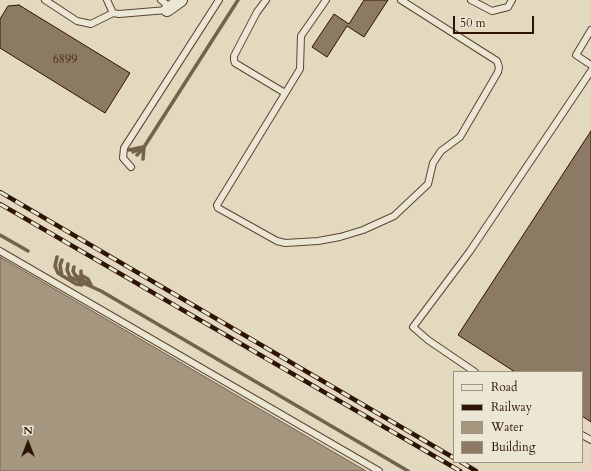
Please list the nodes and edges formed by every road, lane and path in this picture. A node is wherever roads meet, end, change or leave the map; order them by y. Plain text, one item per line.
1 (45, 0) edge
2 (107, 0) edge
3 (181, 0) edge
4 (219, 0) edge
5 (266, 0) edge
6 (326, 0) edge
7 (401, 0) edge
8 (471, 0) edge
9 (512, 0) edge
10 (166, 6) edge
11 (113, 13) junction
12 (591, 30) edge
13 (591, 65) edge
14 (591, 71) edge
15 (285, 93) junction
16 (131, 167) dead end
17 (0, 251) edge
18 (474, 371) edge
19 (379, 471) edge

1 - 11 lane
2 - 11 lane
3 - 10 street
4 - 16 lane
5 - 15 lane
6 - 15 lane
7 - 15 lane
8 - 9 lane
10 - 11 lane
12 - 13 lane
14 - 18 lane
17 - 19 lane

